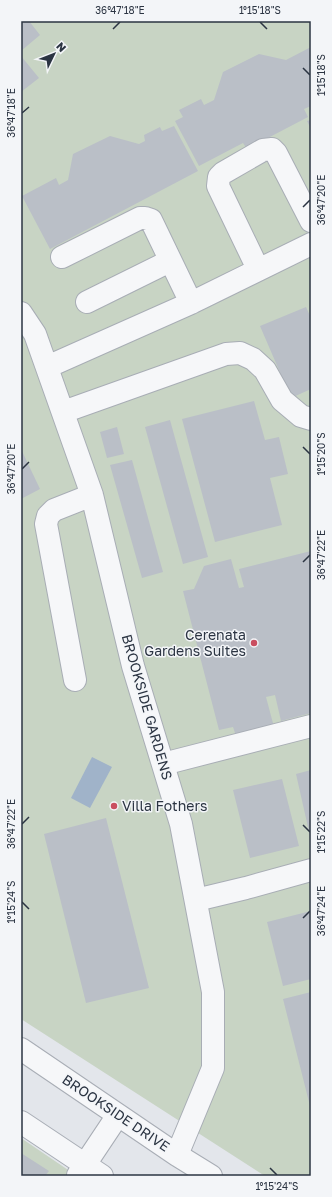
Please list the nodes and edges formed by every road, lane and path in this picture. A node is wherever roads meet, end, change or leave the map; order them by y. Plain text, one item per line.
1 (311, 221) edge
2 (311, 244) edge
3 (62, 257) dead end
4 (170, 261) junction
5 (258, 269) junction
6 (87, 302) dead end
7 (191, 303) junction
8 (21, 313) edge
9 (47, 367) junction
10 (63, 412) junction
11 (311, 419) edge
12 (92, 495) junction
13 (75, 680) dead end
14 (311, 726) edge
15 (163, 764) junction
16 (311, 870) edge
17 (196, 900) junction
18 (21, 1049) edge
19 (118, 1114) junction
20 (21, 1122) edge
21 (177, 1155) junction
22 (88, 1172) edge
23 (211, 1176) edge

1 - 5 street
2 - 5 street
3 - 4 street
4 - 6 street
4 - 7 street
5 - 7 street
7 - 9 street
8 - 9 street, BROOKSIDE GARDENS
9 - 10 street, BROOKSIDE GARDENS
10 - 11 street
10 - 12 street, BROOKSIDE GARDENS
12 - 13 street
12 - 15 street, BROOKSIDE GARDENS
14 - 15 street
15 - 17 street, BROOKSIDE GARDENS
16 - 17 street
17 - 21 street, BROOKSIDE GARDENS
18 - 19 street, BROOKSIDE DRIVE
19 - 21 street, BROOKSIDE DRIVE
19 - 22 street
20 - 22 street
21 - 23 street, BROOKSIDE DRIVE

